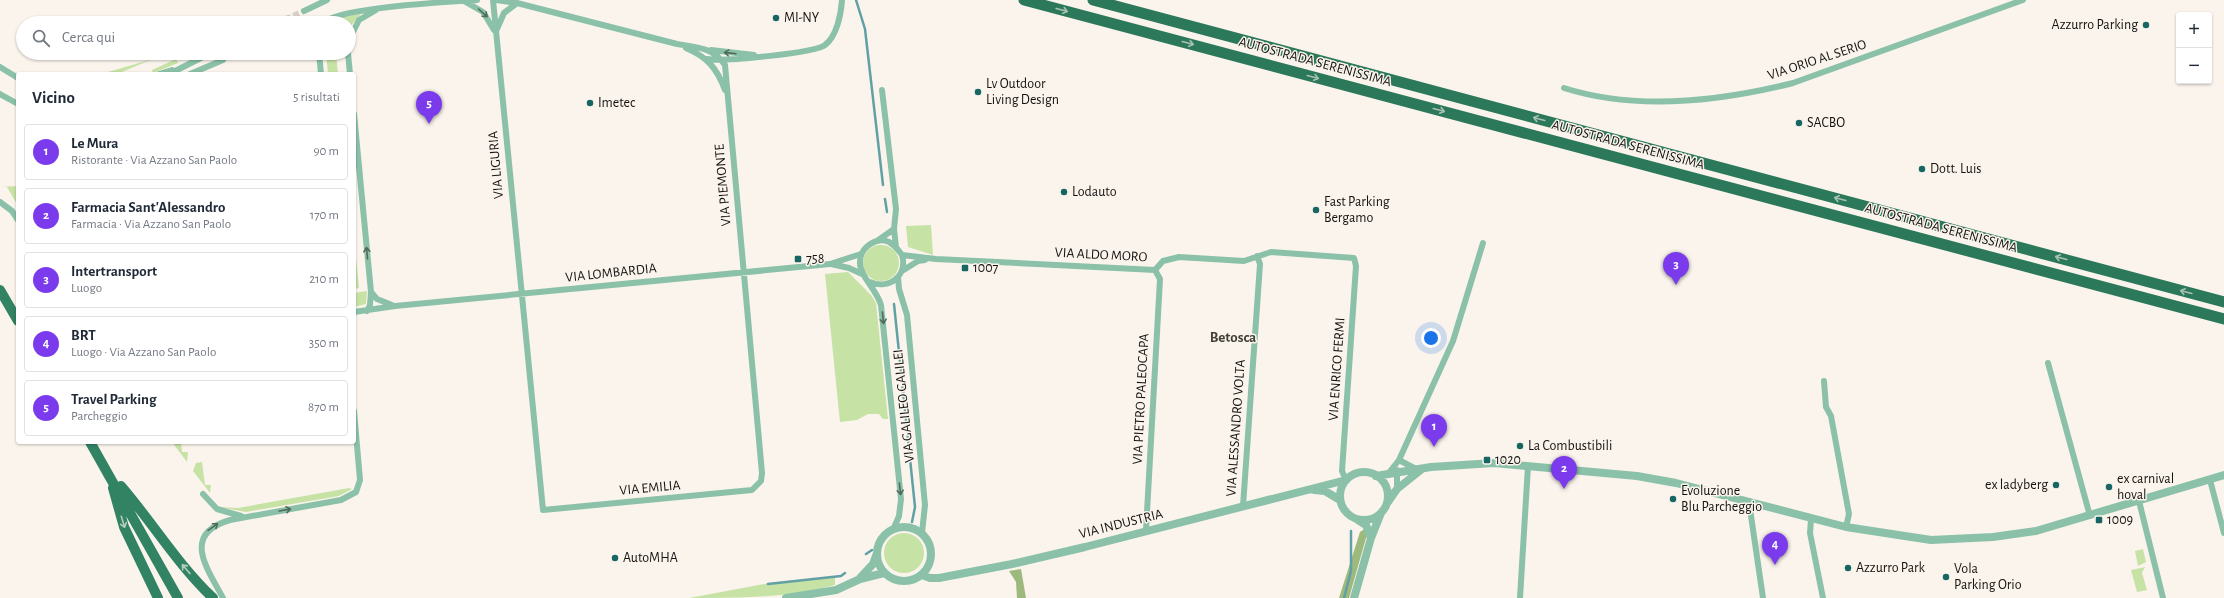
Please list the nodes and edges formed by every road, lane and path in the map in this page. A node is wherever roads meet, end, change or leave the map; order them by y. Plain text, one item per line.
1 (327, 0) edge
2 (464, 0) edge
3 (477, 0) edge
4 (494, 0) edge
5 (842, 0) edge
6 (1024, 0) edge
7 (1093, 0) edge
8 (2023, 0) edge
9 (515, 1) edge
10 (377, 9) junction
11 (304, 11) tunnel mouth
12 (335, 16) edge
13 (356, 26) edge
14 (496, 33) junction
15 (677, 44) junction
16 (703, 48) junction
17 (757, 56) junction
18 (707, 59) junction
19 (196, 60) edge
20 (223, 60) dead end
21 (320, 60) edge
22 (349, 60) edge
23 (722, 60) junction
24 (0, 67) edge
25 (179, 68) junction
26 (166, 72) edge
27 (172, 72) edge
28 (196, 72) edge
29 (321, 72) edge
30 (350, 72) edge
31 (16, 77) edge
32 (1564, 88) dead end
33 (882, 90) dead end
34 (0, 94) edge
35 (726, 95) junction
36 (16, 103) edge
37 (356, 135) edge
38 (0, 202) edge
39 (16, 217) edge
40 (894, 229) junction
41 (876, 242) junction
42 (1483, 243) dead end
43 (896, 247) junction
44 (861, 254) junction
45 (902, 255) junction
46 (1257, 256) junction
47 (1354, 258) joint
48 (936, 259) junction
49 (830, 264) junction
50 (1155, 270) junction
51 (902, 271) junction
52 (744, 272) junction
53 (862, 274) junction
54 (898, 278) junction
55 (870, 282) junction
56 (0, 290) edge
57 (371, 292) junction
58 (520, 294) junction
59 (2224, 302) edge
60 (395, 306) junction
61 (367, 311) junction
62 (356, 313) edge
63 (16, 318) edge
64 (2224, 319) edge
65 (2048, 363) dead end
66 (1824, 381) dead end
67 (356, 434) edge
68 (91, 444) edge
69 (1399, 460) junction
70 (1528, 466) junction
71 (1419, 469) junction
72 (108, 471) junction
73 (1397, 472) junction
74 (1388, 474) junction
75 (2224, 475) edge
76 (1376, 476) junction
77 (1346, 480) junction
78 (2210, 480) junction
79 (1309, 489) junction
80 (1397, 489) junction
81 (203, 494) dead end
82 (1340, 500) junction
83 (2139, 501) junction
84 (1752, 503) junction
85 (1387, 504) junction
86 (1243, 506) junction
87 (1382, 513) junction
88 (2090, 516) junction
89 (247, 517) junction
90 (1357, 519) junction
91 (1811, 519) junction
92 (1846, 527) junction
93 (893, 530) junction
94 (1146, 530) junction
95 (2224, 533) edge
96 (922, 534) junction
97 (1371, 538) junction
98 (877, 552) junction
99 (932, 558) junction
100 (884, 573) junction
101 (922, 575) junction
102 (939, 578) junction
103 (860, 579) junction
104 (158, 598) edge
105 (178, 598) edge
106 (213, 598) edge
107 (223, 598) edge
108 (786, 598) edge
109 (1354, 598) edge
110 (1520, 598) edge
111 (1763, 598) edge
112 (1823, 598) edge
113 (2163, 598) edge

1 - 11 street
2 - 3 street
2 - 10 street
2 -> 14 street, VIA LIGURIA
4 - 9 street, VIA PIEMONTE
4 - 14 street, VIA LIGURIA
5 - 17 street
6 -> 64 highway, AUTOSTRADA SERENISSIMA
59 -> 7 highway, AUTOSTRADA SERENISSIMA
8 - 32 street, VIA ORIO AL SERIO
9 - 14 street, VIA LIGURIA
9 - 15 street, VIA PIEMONTE
10 - 12 street
10 - 13 street
14 - 58 street, VIA LIGURIA
15 - 16 street, VIA PIEMONTE
15 - 18 street, VIA PIEMONTE
17 -> 16 street
16 - 23 street, VIA PIEMONTE
17 - 23 street
18 - 23 street
18 - 35 street, VIA PIEMONTE
19 - 25 street
20 - 28 street
21 - 29 street
22 - 30 street
23 - 35 street, VIA PIEMONTE
24 - 31 street
25 - 26 street
25 - 27 street
33 - 40 street
34 - 36 street
35 - 52 street, VIA PIEMONTE
57 -> 37 street
38 - 39 street
40 - 41 street
40 - 43 street
41 - 43 street
41 - 44 street
42 - 69 street
43 - 45 street
44 - 49 street, VIA LOMBARDIA
44 - 53 street
45 - 48 street, VIA ALDO MORO
45 - 51 street
46 - 47 street, VIA ALDO MORO
46 - 50 street, VIA ALDO MORO
46 - 86 street, VIA ALESSANDRO VOLTA
47 - 77 street, VIA ENRICO FERMI
48 - 50 street, VIA ALDO MORO
48 - 51 street, VIA ALDO MORO
49 - 52 street, VIA LOMBARDIA
49 - 53 street, VIA LOMBARDIA
50 - 94 street, VIA PIETRO PALEOCAPA
51 - 54 street
52 - 58 street, VIA LOMBARDIA
52 - 58 street, VIA EMILIA
53 - 55 street
54 - 55 street
54 - 96 street, VIA GALILEO GALILEI
55 -> 93 street
56 - 63 highway
57 - 60 street, VIA LOMBARDIA
57 - 61 street
58 - 60 street, VIA LOMBARDIA
60 - 61 street, VIA LOMBARDIA
61 - 62 street, VIA LOMBARDIA
65 - 88 street
66 - 92 street
89 -> 67 street
68 - 72 highway
69 - 71 street
69 - 73 street
69 - 74 street
70 - 71 street
70 - 84 street
70 - 110 street
71 - 73 street
71 - 80 street
72 -> 104 highway
72 - 105 highway
106 -> 72 highway
73 - 74 street
73 - 80 street
74 - 76 street
75 - 78 street
76 - 77 street
76 - 85 street
77 - 79 street, VIA INDUSTRIA
77 - 82 street
78 - 83 street
78 - 95 street
79 - 82 street, VIA INDUSTRIA
79 - 86 street, VIA INDUSTRIA
80 - 85 street
81 - 89 street
82 - 90 street
83 - 88 street
83 - 113 street
84 - 91 street
84 - 111 street
85 - 87 street
86 - 94 street, VIA INDUSTRIA
87 - 90 street
87 - 97 street
88 - 92 street
107 -> 89 street
90 - 97 street
91 - 92 street
91 - 112 street
93 - 96 street
93 - 98 street
94 - 102 street, VIA INDUSTRIA
96 - 99 street
97 - 109 street
98 - 100 street
98 - 103 street
99 - 101 street
99 - 102 street
100 - 101 street
100 - 103 street
101 - 102 street, VIA INDUSTRIA
103 - 108 street

